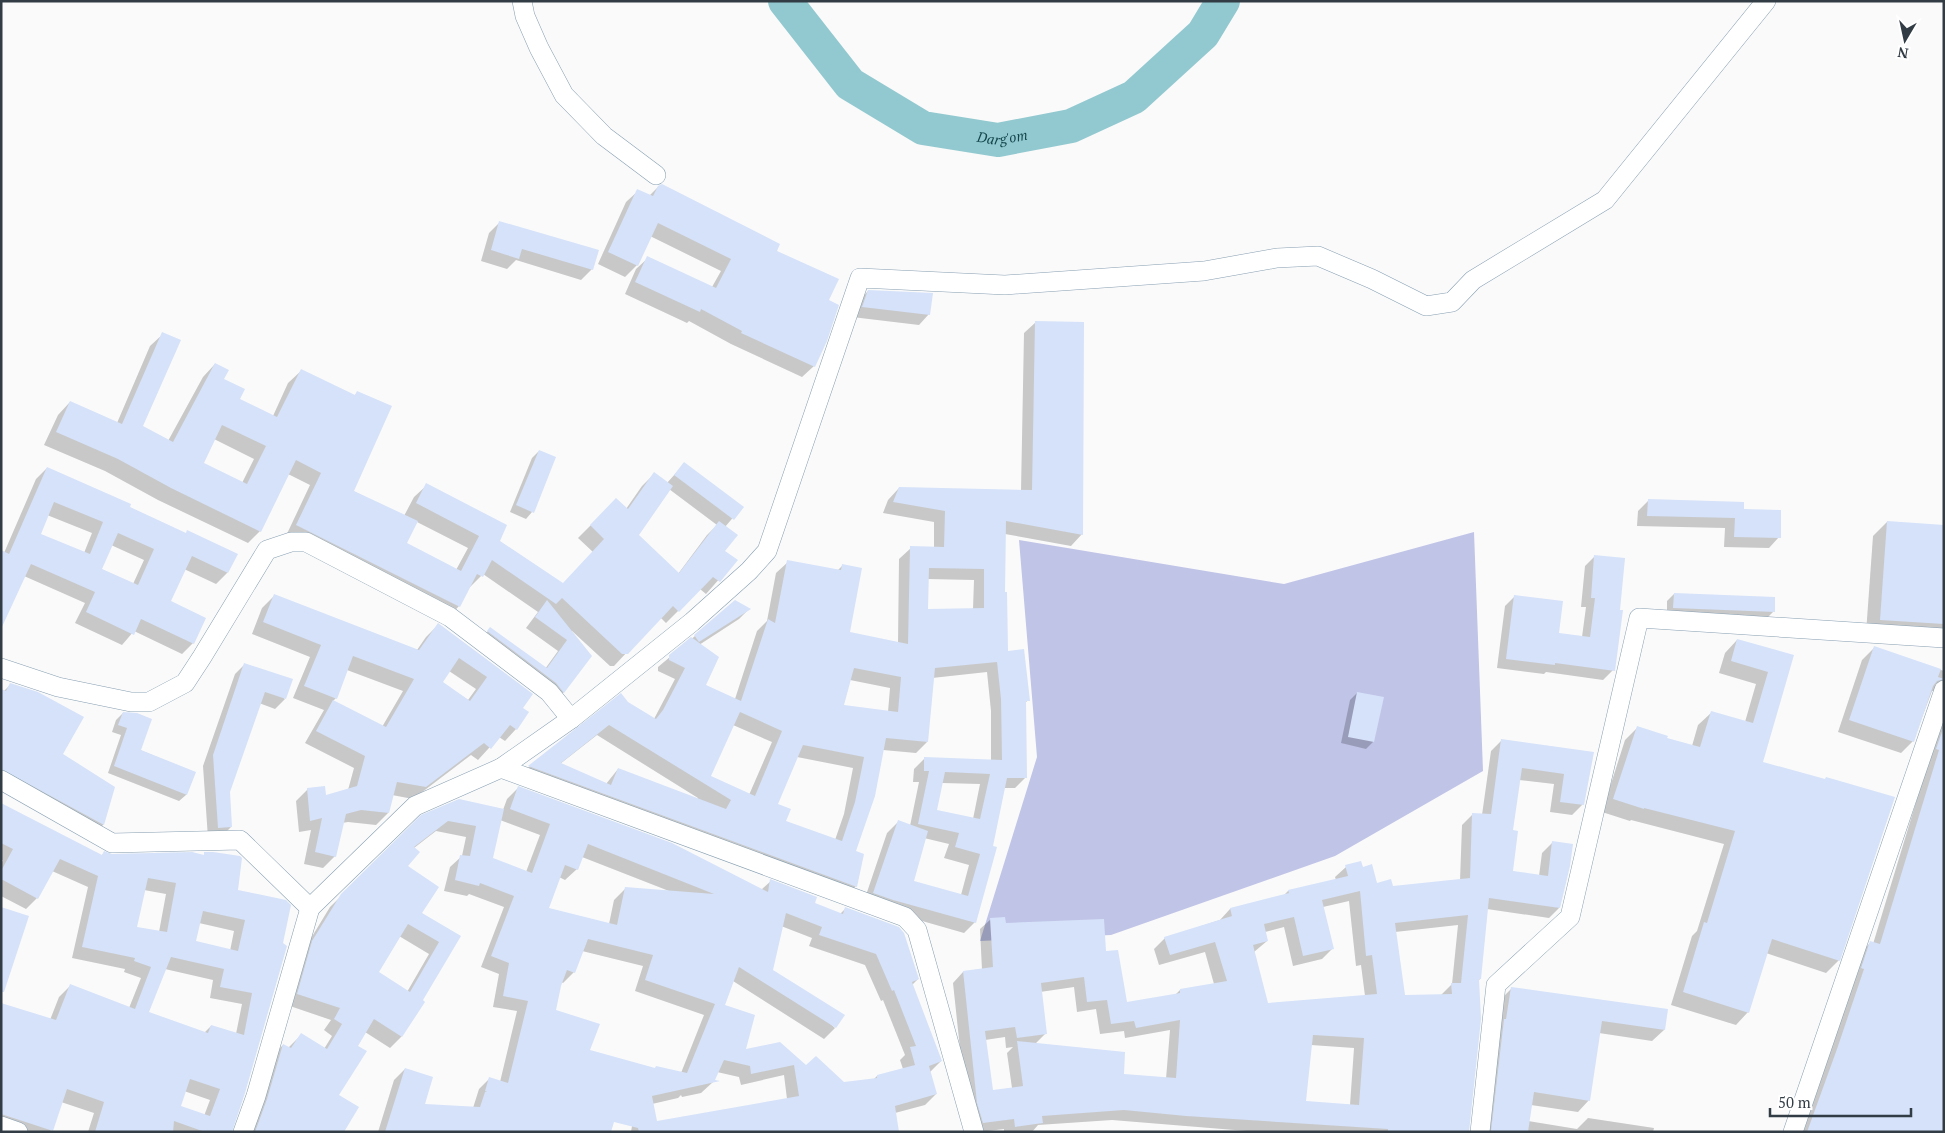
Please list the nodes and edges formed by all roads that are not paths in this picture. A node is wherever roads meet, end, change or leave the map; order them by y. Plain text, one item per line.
1 (522, 1) edge
2 (1766, 1) edge
3 (656, 175) dead end
4 (1944, 638) edge
5 (1, 668) edge
6 (1944, 690) edge
7 (571, 720) junction
8 (501, 768) junction
9 (1, 780) edge
10 (310, 908) junction
11 (1, 1126) edge
12 (18, 1132) edge
13 (243, 1132) edge
14 (974, 1132) edge
15 (1480, 1132) edge
16 (1794, 1132) edge

1 - 3 street
2 - 7 street
4 - 15 street
5 - 7 street
6 - 16 street
7 - 8 street
8 - 10 street
8 - 14 street
9 - 10 street
10 - 13 street
11 - 12 street

